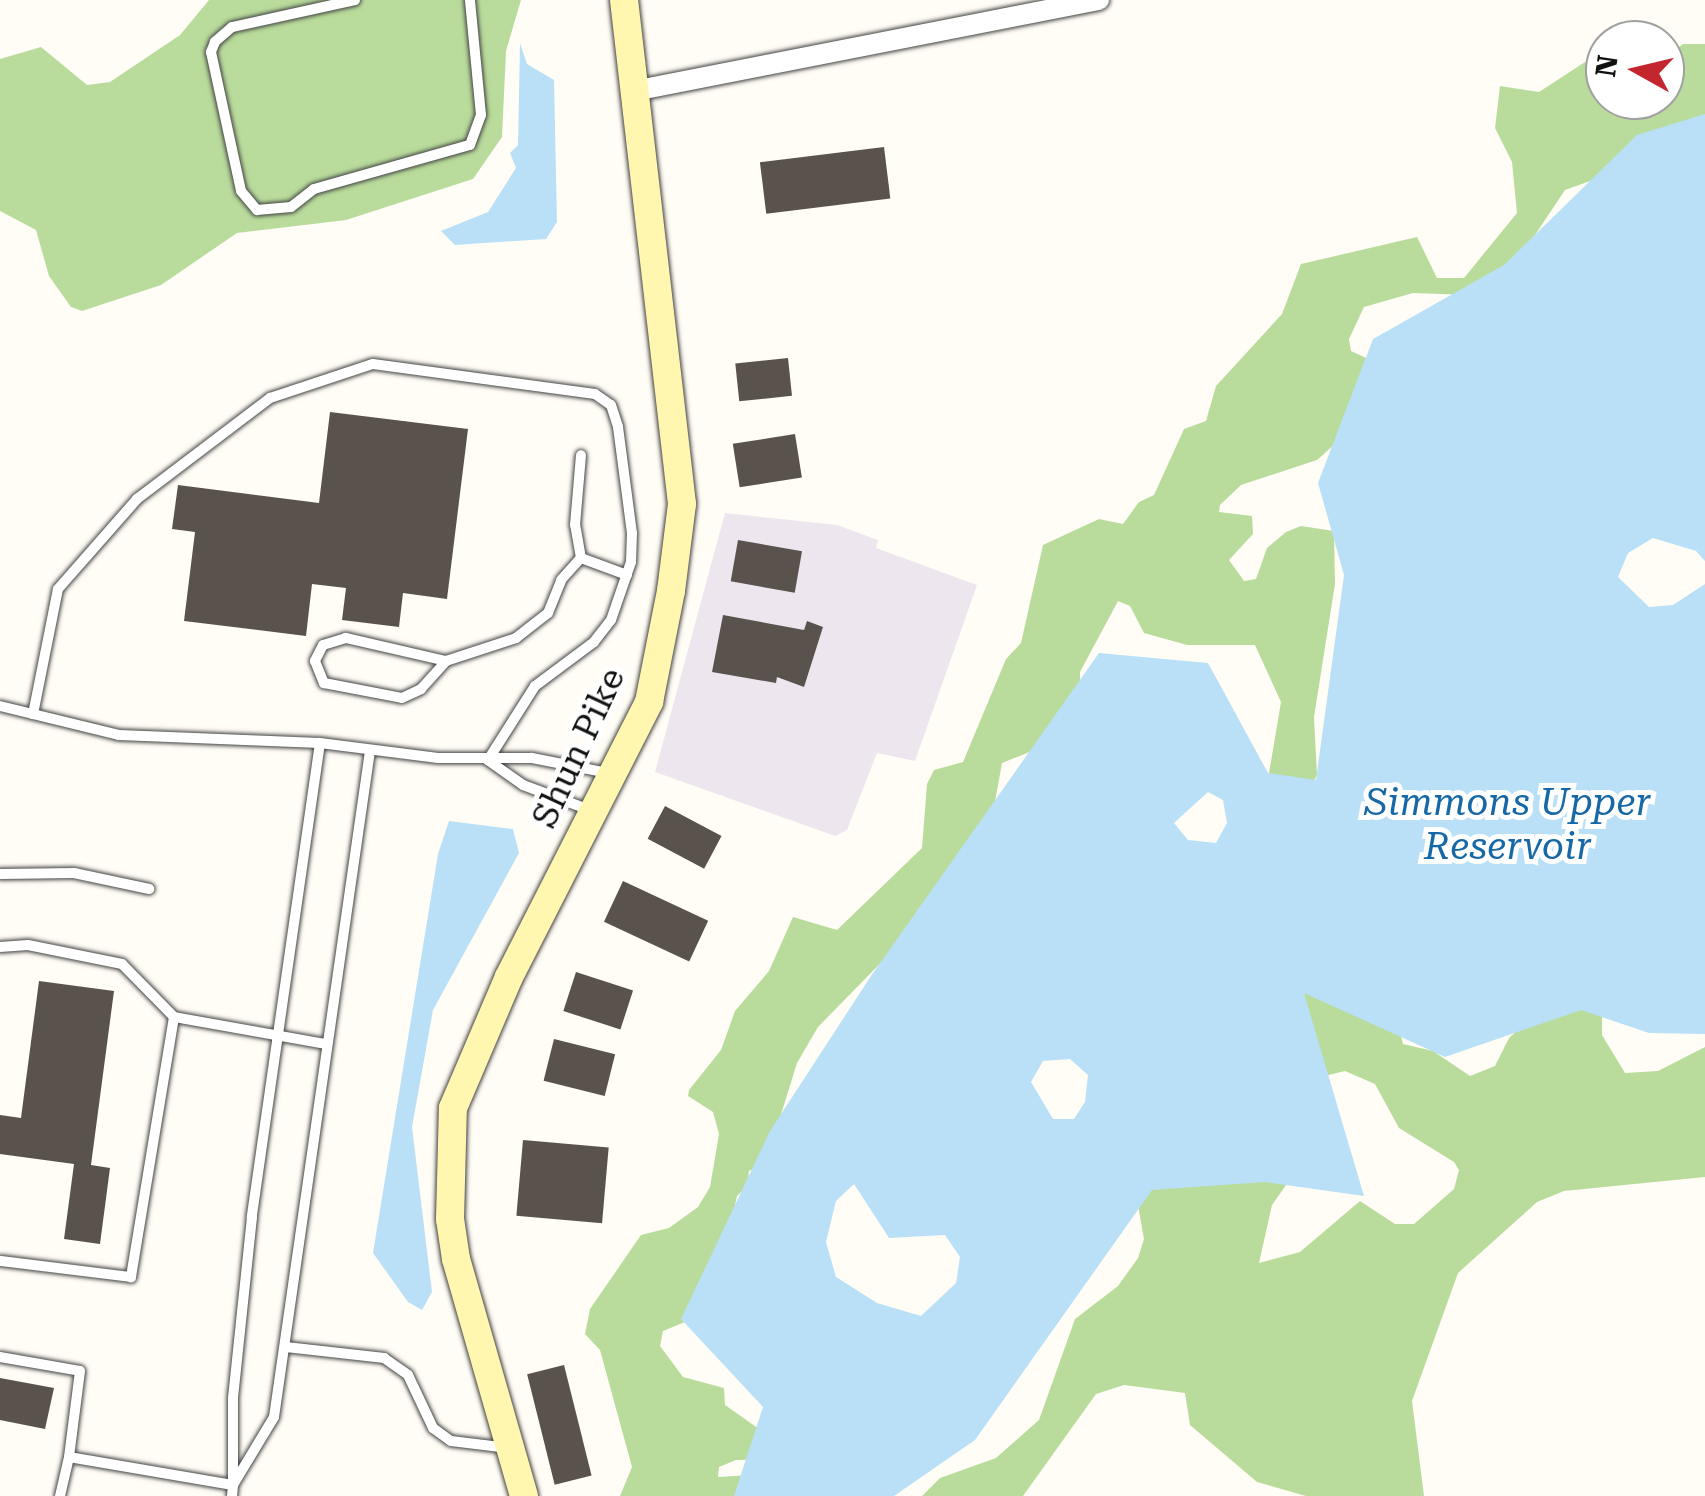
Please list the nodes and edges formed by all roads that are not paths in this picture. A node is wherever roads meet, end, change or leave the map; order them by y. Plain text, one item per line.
1 (356, 0) edge
2 (470, 0) edge
3 (624, 0) edge
4 (1099, 0) edge
5 (634, 91) junction
6 (581, 455) dead end
7 (581, 558) junction
8 (627, 575) junction
9 (446, 661) junction
10 (0, 706) edge
11 (33, 714) junction
12 (320, 742) junction
13 (370, 752) junction
14 (488, 760) junction
15 (613, 774) junction
16 (596, 812) junction
17 (0, 874) edge
18 (149, 889) dead end
19 (0, 947) edge
20 (174, 1018) junction
21 (277, 1034) junction
22 (326, 1044) junction
23 (0, 1260) edge
24 (286, 1347) junction
25 (0, 1357) edge
26 (510, 1448) junction
27 (69, 1458) junction
28 (233, 1490) edge
29 (60, 1496) edge
30 (524, 1496) edge

1 - 2 lane
3 - 5 main road, Shun Pike
4 - 5 street
5 - 15 main road, Shun Pike
6 - 7 lane
7 - 8 lane
7 - 9 lane
8 - 11 lane
8 - 14 lane
9 - 9 lane
10 - 11 lane
11 - 12 lane
12 - 13 lane
12 - 21 lane
13 - 14 lane
13 - 22 lane
14 - 15 lane
14 - 16 lane
15 - 16 main road, Shun Pike
16 - 26 main road, Shun Pike
17 - 18 lane
19 - 20 lane
20 - 21 lane
20 - 23 lane
21 - 22 lane
21 - 28 lane
22 - 24 lane
24 - 26 lane
24 - 28 lane
25 - 27 lane
26 - 30 main road, Shun Pike
27 - 28 lane
27 - 29 lane

